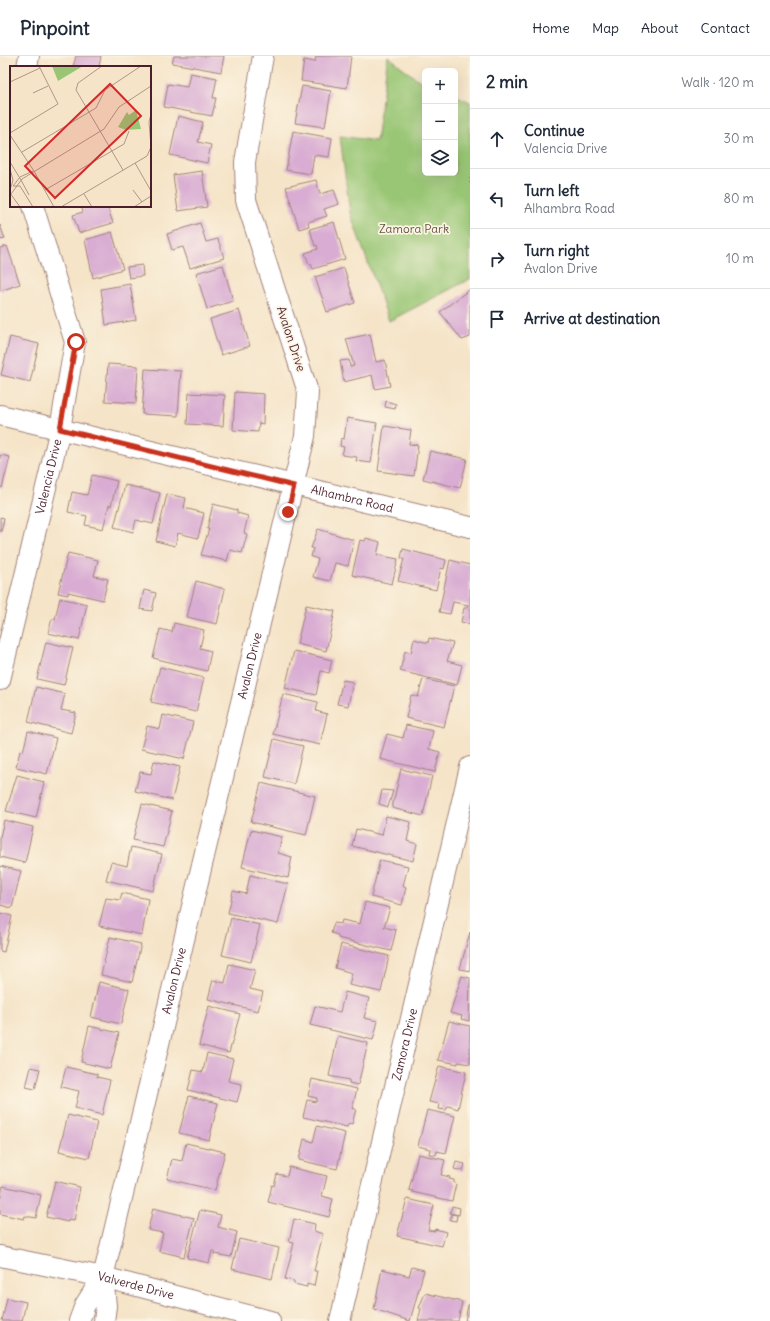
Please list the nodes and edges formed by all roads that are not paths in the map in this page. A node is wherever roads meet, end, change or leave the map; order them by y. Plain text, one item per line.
1 (29, 56) edge
2 (264, 56) edge
3 (27, 66) edge
4 (33, 207) edge
5 (0, 415) edge
6 (60, 429) junction
7 (294, 486) junction
8 (470, 527) edge
9 (0, 680) edge
10 (470, 767) edge
11 (0, 1256) edge
12 (103, 1277) junction
13 (79, 1321) edge
14 (104, 1321) edge
15 (270, 1321) edge
16 (340, 1321) edge

1 - 3 street
2 - 7 street, Avalon Drive
4 - 6 street, Valencia Drive
5 - 6 street, Alhambra Road
6 - 7 street, Alhambra Road
6 - 9 street, Valencia Drive
7 - 8 street, Alhambra Road
7 - 12 street, Avalon Drive
10 - 16 street, Zamora Drive
11 - 12 street, Valverde Drive
12 - 13 street, Avalon Drive
12 - 14 street, Avalon Drive
12 - 15 street, Valverde Drive

